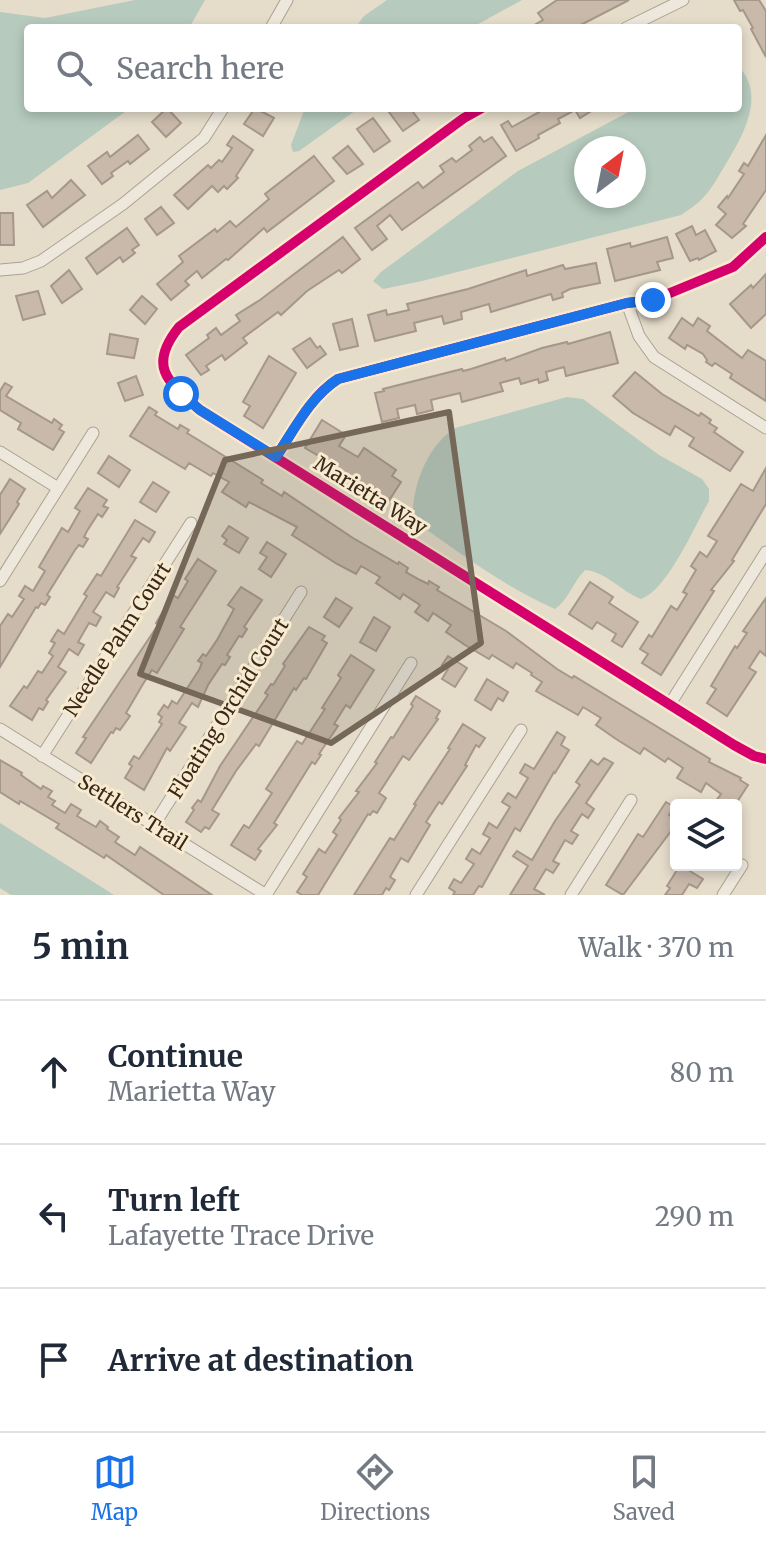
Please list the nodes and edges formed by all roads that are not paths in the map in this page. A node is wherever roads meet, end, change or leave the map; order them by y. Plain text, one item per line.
1 (287, 0) edge
2 (683, 0) edge
3 (273, 24) edge
4 (634, 24) edge
5 (220, 112) edge
6 (475, 112) edge
7 (766, 237) edge
8 (0, 270) edge
9 (627, 303) junction
10 (766, 428) edge
11 (93, 433) dead end
12 (0, 452) edge
13 (276, 457) junction
14 (58, 488) junction
15 (191, 523) dead end
16 (766, 552) edge
17 (0, 581) edge
18 (301, 592) dead end
19 (411, 663) dead end
20 (670, 704) junction
21 (0, 729) edge
22 (521, 730) dead end
23 (42, 756) junction
24 (766, 759) edge
25 (631, 800) dead end
26 (154, 825) junction
27 (738, 871) edge
28 (266, 895) edge
29 (416, 895) edge
30 (571, 895) edge
31 (723, 895) edge

1 - 3 street
2 - 4 street
5 - 8 street
6 - 13 street, Marietta Way
7 - 9 street
9 - 10 street
9 - 13 street
11 - 14 street
12 - 14 street
13 - 20 street, Marietta Way
14 - 17 street
15 - 23 street, Needle Palm Court
16 - 20 street
18 - 26 street, Floating Orchid Court
19 - 28 street
20 - 24 street, Marietta Way
21 - 23 street, Settlers Trail
22 - 29 street
23 - 26 street, Settlers Trail
25 - 30 street
26 - 28 street, Settlers Trail
27 - 31 street

